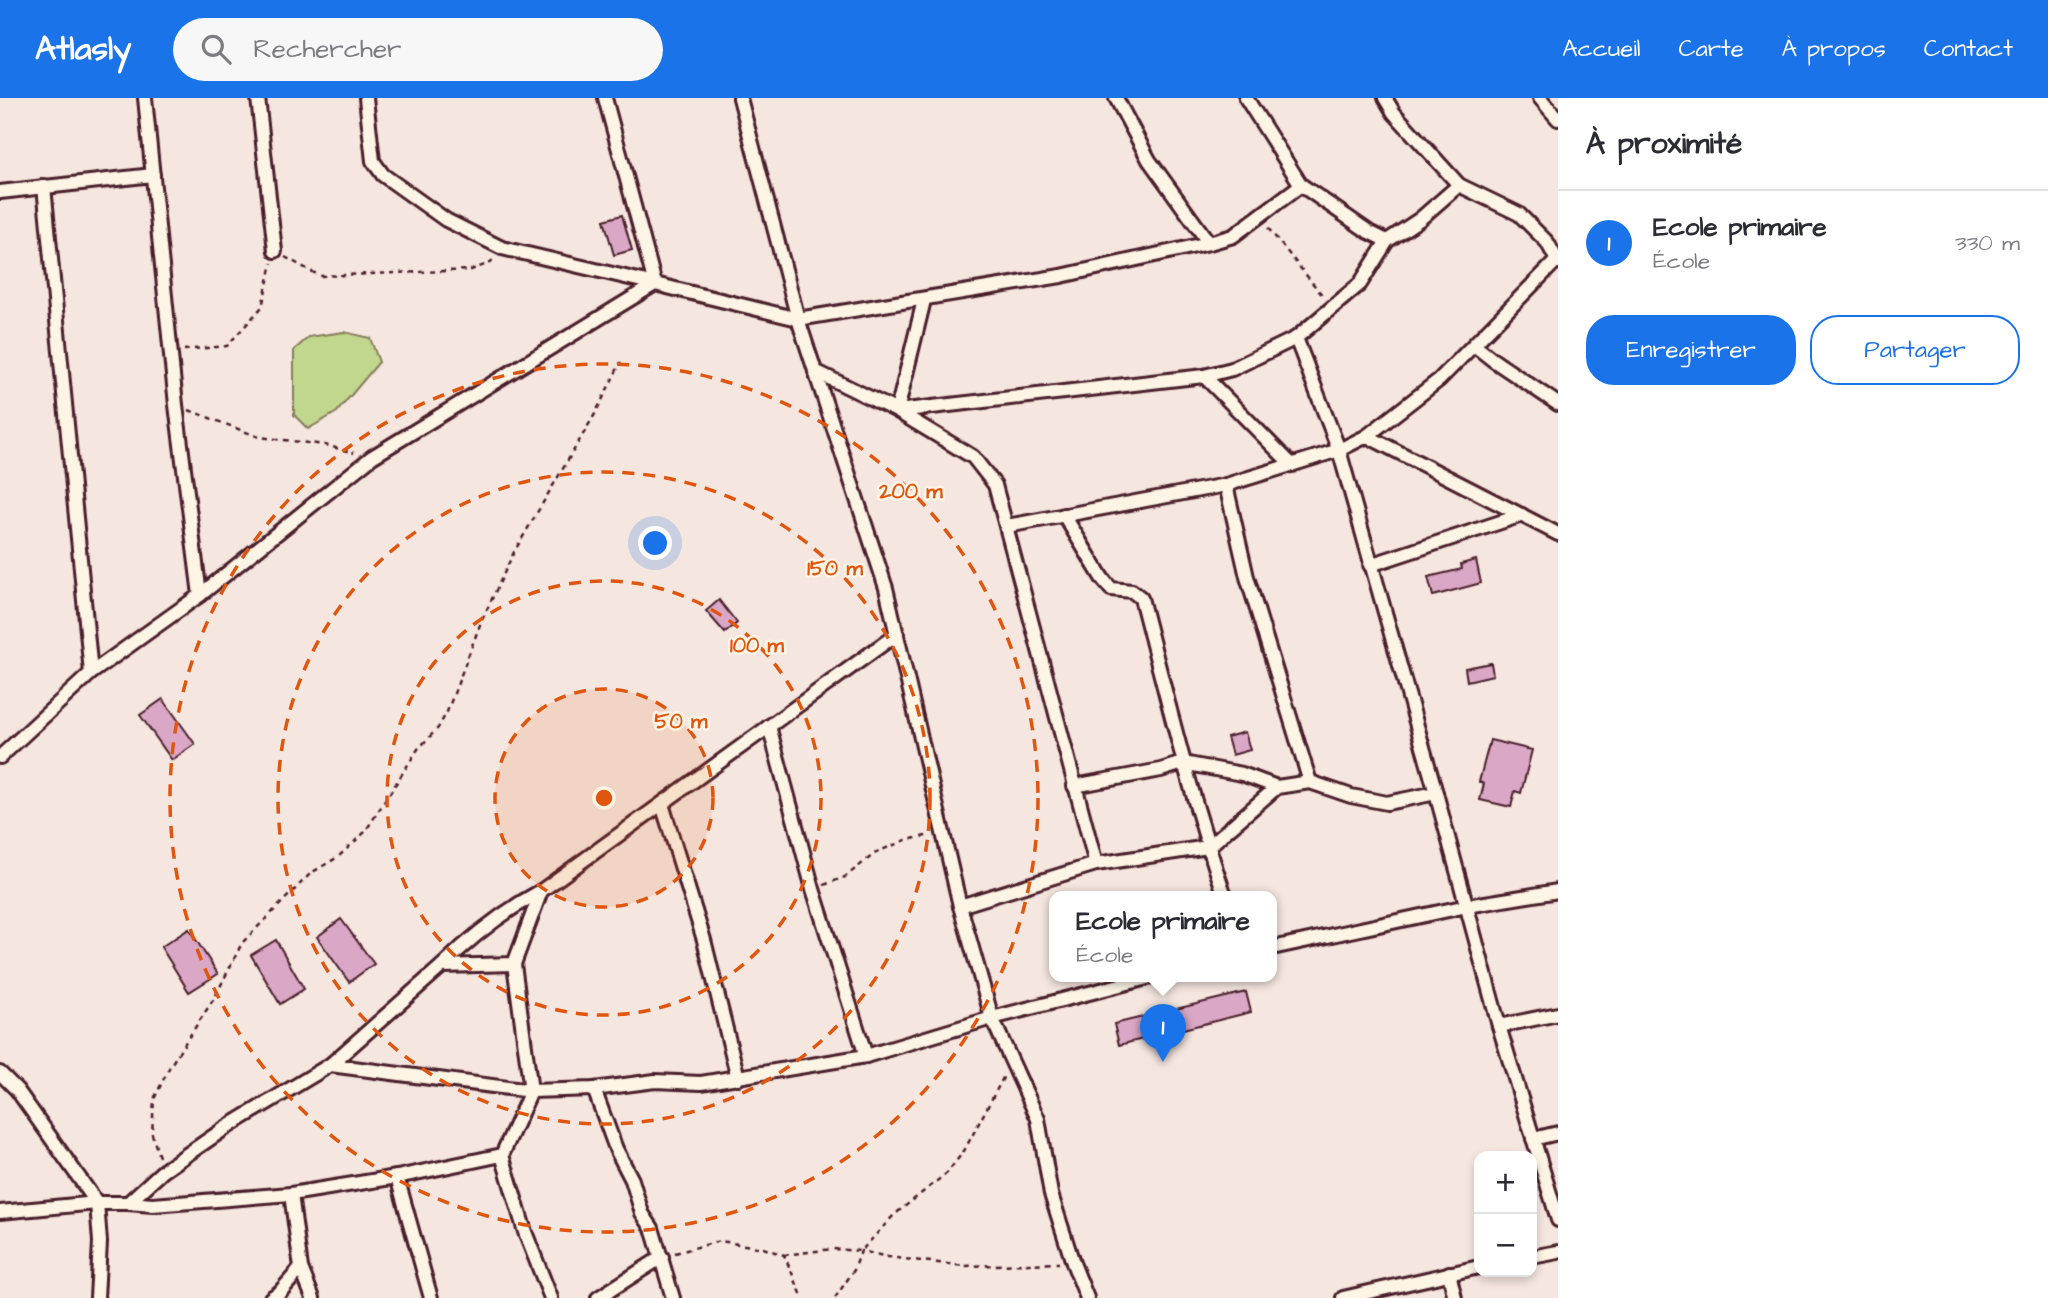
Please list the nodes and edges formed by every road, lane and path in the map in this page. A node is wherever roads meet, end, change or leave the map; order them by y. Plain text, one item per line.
1 (145, 98) edge
2 (258, 98) edge
3 (366, 98) edge
4 (605, 98) edge
5 (740, 98) edge
6 (1116, 98) edge
7 (1246, 98) edge
8 (1385, 98) edge
9 (1540, 98) edge
10 (1558, 119) edge
11 (153, 175) junction
12 (1460, 185) junction
13 (44, 186) junction
14 (1301, 186) junction
15 (0, 192) edge
16 (1260, 217) junction
17 (1387, 241) junction
18 (1209, 243) junction
19 (502, 248) junction
20 (275, 251) junction
21 (1558, 260) edge
22 (655, 284) junction
23 (925, 300) junction
24 (1332, 307) junction
25 (798, 319) junction
26 (1296, 338) junction
27 (1474, 345) junction
28 (171, 351) junction
29 (621, 362) dead end
30 (815, 372) junction
31 (1204, 376) junction
32 (1558, 404) edge
33 (176, 405) junction
34 (897, 411) junction
35 (1367, 436) junction
36 (1339, 450) junction
37 (372, 457) junction
38 (1292, 464) junction
39 (1226, 485) junction
40 (1522, 514) junction
41 (1064, 515) junction
42 (1007, 526) junction
43 (1558, 534) edge
44 (1370, 565) junction
45 (200, 595) junction
46 (897, 634) junction
47 (91, 673) junction
48 (769, 726) junction
49 (0, 757) edge
50 (1184, 763) junction
51 (1310, 782) junction
52 (1074, 786) junction
53 (1277, 787) junction
54 (1436, 793) junction
55 (662, 804) junction
56 (945, 833) junction
57 (1208, 847) junction
58 (1096, 864) junction
59 (813, 889) junction
60 (541, 891) junction
61 (1223, 891) edge
62 (1558, 891) edge
63 (960, 906) junction
64 (1467, 906) junction
65 (1277, 946) edge
66 (514, 964) junction
67 (442, 965) junction
68 (1132, 982) edge
69 (1558, 1014) edge
70 (992, 1018) junction
71 (1499, 1026) junction
72 (866, 1056) junction
73 (1012, 1061) junction
74 (330, 1065) junction
75 (0, 1073) edge
76 (738, 1078) junction
77 (594, 1089) junction
78 (17, 1090) junction
79 (0, 1091) edge
80 (531, 1091) junction
81 (1558, 1133) edge
82 (1534, 1139) junction
83 (502, 1155) junction
84 (163, 1171) junction
85 (397, 1177) junction
86 (291, 1194) junction
87 (97, 1203) junction
88 (128, 1203) junction
89 (0, 1212) edge
90 (1558, 1220) edge
91 (861, 1251) junction
92 (1558, 1252) edge
93 (784, 1255) junction
94 (1537, 1256) edge
95 (662, 1257) junction
96 (1073, 1263) junction
97 (1474, 1268) edge
98 (302, 1269) junction
99 (1449, 1273) junction
100 (97, 1298) edge
101 (271, 1298) edge
102 (313, 1298) edge
103 (431, 1298) edge
104 (551, 1298) edge
105 (598, 1298) edge
106 (673, 1298) edge
107 (803, 1298) edge
108 (835, 1298) edge
109 (1087, 1298) edge
110 (1343, 1298) edge
111 (1455, 1298) edge

1 - 11 street
2 - 20 street
3 - 19 street
4 - 22 street
5 - 25 street
6 - 18 street
7 - 14 street
8 - 12 street
9 - 10 street
11 - 13 street
11 - 28 street
12 - 17 street
12 - 21 street
13 - 15 street
13 - 47 street
14 - 16 street
14 - 17 street
16 - 18 street
16 - 24 path
17 - 24 street
18 - 23 street
19 - 20 path
19 - 22 street
20 - 28 path
21 - 27 street
22 - 25 street
22 - 37 street
23 - 25 street
23 - 34 street
24 - 26 street
25 - 30 street
26 - 31 street
26 - 36 street
27 - 32 street
27 - 35 street
28 - 33 street
29 - 84 path
30 - 34 street
30 - 46 street
31 - 34 street
31 - 38 street
33 - 37 path
33 - 45 street
34 - 42 street
35 - 36 street
35 - 40 street
36 - 38 street
36 - 44 street
37 - 45 street
38 - 39 street
39 - 41 street
39 - 51 street
40 - 43 street
40 - 44 street
41 - 42 street
41 - 50 street
42 - 52 street
44 - 54 street
45 - 47 street
46 - 48 street
46 - 56 street
47 - 49 street
48 - 55 street
48 - 59 street
50 - 52 street
50 - 53 street
50 - 57 street
51 - 53 street
51 - 54 street
52 - 58 street
53 - 57 street
54 - 64 street
55 - 60 street
55 - 76 street
56 - 59 path
56 - 63 street
57 - 58 street
57 - 61 street
58 - 63 street
59 - 72 street
60 - 66 street
60 - 67 street
62 - 64 street
63 - 70 street
64 - 65 street
64 - 71 street
66 - 67 street
66 - 80 street
67 - 74 street
68 - 70 street
69 - 71 street
70 - 72 street
70 - 73 street
71 - 82 street
72 - 76 street
73 - 91 path
73 - 96 street
74 - 80 street
74 - 84 street
75 - 78 street
76 - 77 street
77 - 80 street
77 - 95 street
78 - 79 street
78 - 87 street
80 - 83 street
81 - 82 street
82 - 90 street
83 - 85 street
83 - 104 street
84 - 88 street
85 - 86 street
85 - 103 street
86 - 88 street
86 - 98 street
87 - 88 street
87 - 89 street
87 - 100 street
91 - 93 path
91 - 96 path
91 - 108 path
92 - 94 street
93 - 95 path
93 - 107 path
95 - 105 street
95 - 106 street
96 - 109 street
97 - 99 street
98 - 101 street
98 - 102 street
99 - 110 street
99 - 111 street

